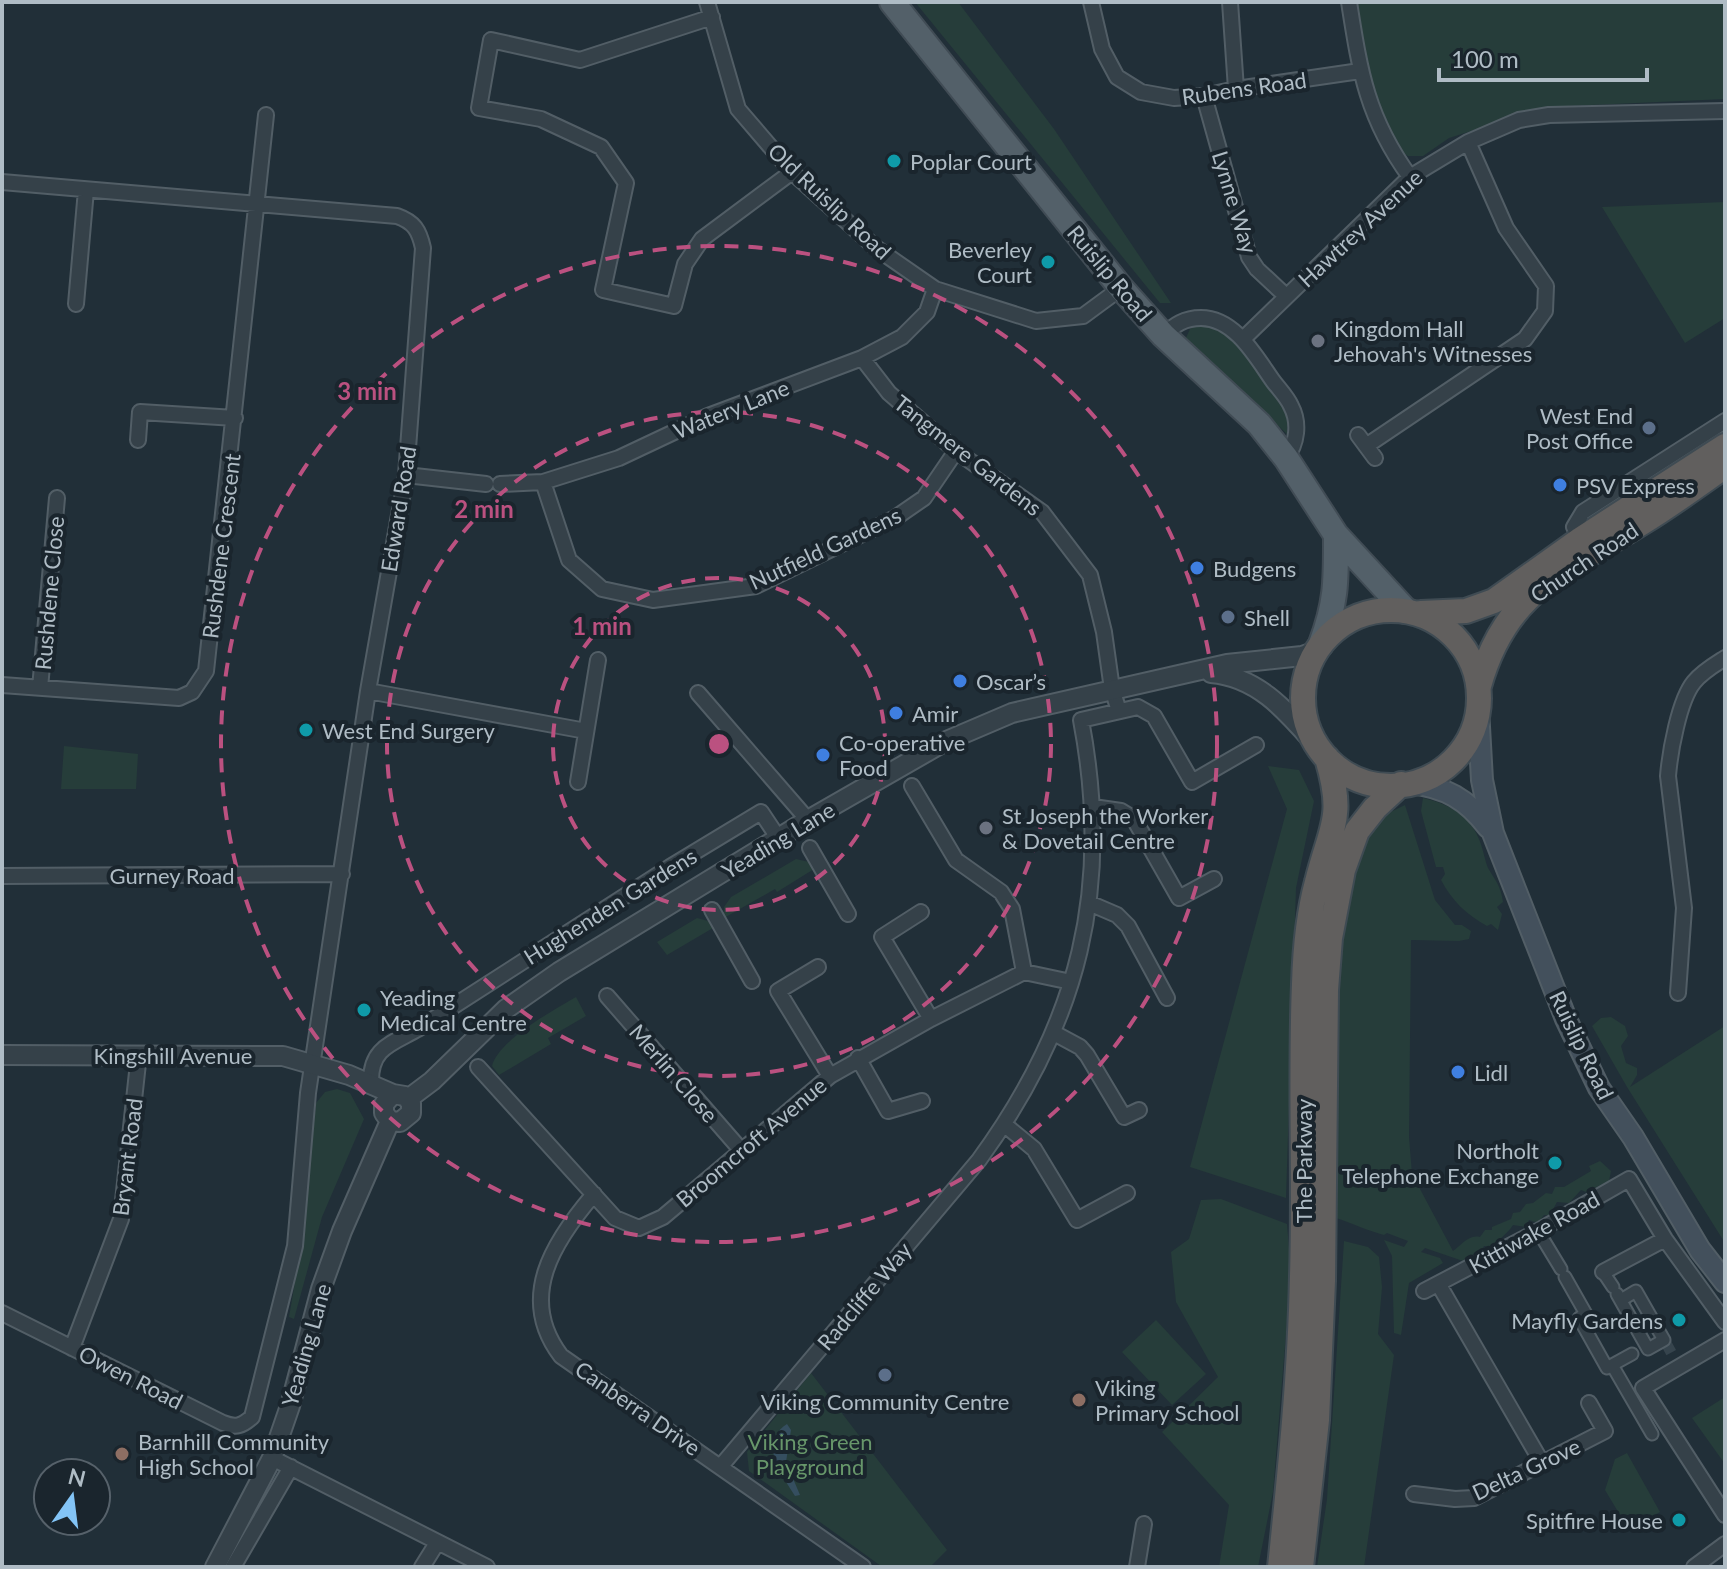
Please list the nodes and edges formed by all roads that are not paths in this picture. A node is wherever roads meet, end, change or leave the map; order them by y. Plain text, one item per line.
1 (707, 2) edge
2 (892, 2) edge
3 (1091, 2) edge
4 (1230, 2) edge
5 (1349, 2) edge
6 (712, 17) junction
7 (1360, 71) junction
8 (1236, 89) junction
9 (1204, 96) junction
10 (1725, 111) edge
11 (266, 115) dead end
12 (1468, 142) junction
13 (792, 172) junction
14 (1410, 177) junction
15 (2, 182) edge
16 (86, 190) junction
17 (255, 204) junction
18 (1121, 288) junction
19 (935, 289) junction
20 (1286, 296) junction
21 (76, 304) dead end
22 (1163, 335) junction
23 (1243, 339) junction
24 (862, 358) junction
25 (235, 418) junction
26 (1725, 421) edge
27 (138, 440) dead end
28 (1366, 446) dead end
29 (1725, 446) edge
30 (956, 451) junction
31 (1286, 458) junction
32 (1725, 466) edge
33 (406, 475) junction
34 (543, 482) junction
35 (57, 498) dead end
36 (1336, 535) junction
37 (1581, 539) junction
38 (1410, 612) junction
39 (1319, 648) junction
40 (1725, 658) edge
41 (598, 660) dead end
42 (1194, 672) junction
43 (2, 685) edge
44 (40, 688) junction
45 (1112, 689) junction
46 (368, 691) junction
47 (698, 693) dead end
48 (1478, 699) junction
49 (1119, 711) junction
50 (586, 731) junction
51 (1256, 745) dead end
52 (1322, 752) junction
53 (578, 782) dead end
54 (1406, 784) junction
55 (912, 786) dead end
56 (1093, 807) junction
57 (808, 820) junction
58 (1493, 833) junction
59 (779, 839) junction
60 (810, 848) dead end
61 (342, 874) junction
62 (2, 876) edge
63 (1214, 879) dead end
64 (1089, 903) junction
65 (712, 910) dead end
66 (921, 912) dead end
67 (848, 914) dead end
68 (818, 967) dead end
69 (1024, 972) junction
70 (752, 981) dead end
71 (1071, 982) junction
72 (1678, 993) dead end
73 (607, 996) dead end
74 (1167, 998) dead end
75 (931, 1019) junction
76 (1054, 1033) junction
77 (139, 1054) junction
78 (2, 1055) edge
79 (858, 1058) junction
80 (313, 1063) junction
81 (478, 1067) dead end
82 (341, 1074) junction
83 (830, 1076) junction
84 (371, 1083) junction
85 (922, 1101) dead end
86 (394, 1104) junction
87 (1139, 1110) dead end
88 (1005, 1125) junction
89 (741, 1150) junction
90 (1314, 1178) junction
91 (1127, 1193) dead end
92 (594, 1194) junction
93 (1538, 1231) junction
94 (1665, 1239) junction
95 (1700, 1250) junction
96 (1680, 1261) junction
97 (1603, 1272) joint
98 (1313, 1279) junction
99 (1725, 1282) edge
100 (1439, 1285) junction
101 (1424, 1291) dead end
102 (1617, 1293) junction
103 (2, 1313) edge
104 (1725, 1322) edge
105 (1725, 1340) edge
106 (72, 1348) junction
107 (1632, 1354) dead end
108 (1612, 1365) junction
109 (1589, 1403) dead end
110 (1652, 1434) dead end
111 (272, 1458) junction
112 (1542, 1463) junction
113 (721, 1466) junction
114 (291, 1467) junction
115 (1414, 1494) dead end
116 (1725, 1515) edge
117 (1144, 1524) dead end
118 (437, 1543) junction
119 (1725, 1544) edge
120 (215, 1567) edge
121 (233, 1567) edge
122 (422, 1567) edge
123 (487, 1567) edge
124 (863, 1567) edge
125 (1137, 1567) edge
126 (1280, 1567) edge
127 (1301, 1567) edge
128 (1694, 1567) edge

1 - 6 street, Old Ruislip Road
2 - 18 main road, Ruislip Road
3 - 9 street, Rubens Road
4 - 8 street
5 - 7 street
6 - 13 street, Old Ruislip Road
6 - 13 street
7 - 8 street, Rubens Road
7 - 14 street
8 - 9 street, Rubens Road
9 - 20 street, Lynne Way
10 - 12 street, Hawtrey Avenue
11 - 17 street, Rushdene Crescent
12 - 14 street, Hawtrey Avenue
12 - 28 street
13 - 19 street, Old Ruislip Road
14 - 20 street, Hawtrey Avenue
15 - 16 street, Edward Road
16 - 17 street, Edward Road
16 - 21 street
17 - 25 street, Rushdene Crescent
17 - 33 street, Edward Road
18 - 19 street, Old Ruislip Road
18 - 22 main road, Ruislip Road
19 - 24 street, Watery Lane
20 - 23 street, Hawtrey Avenue
22 - 23 street
22 - 31 main road, Ruislip Road
23 - 31 street
24 - 30 street, Tangmere Gardens
24 - 34 street, Watery Lane
25 - 27 street
25 - 44 street, Rushdene Crescent
26 - 37 street, Church Road
29 - 37 highway, Church Road
30 - 34 street, Nutfield Gardens
30 - 45 street, Tangmere Gardens
31 - 36 main road, Ruislip Road
32 - 48 highway, Church Road
33 - 34 street, Watery Lane
33 - 46 street, Edward Road
35 - 44 street, Rushdene Close
36 - 38 main road, Ruislip Road
36 - 39 main road
37 - 38 highway, Church Road
38 - 39 highway
38 - 48 highway
39 - 42 street, Yeading Lane
39 - 52 highway
40 - 72 street
41 - 50 street
42 - 45 street, Yeading Lane
42 - 52 street, Yeading Lane
43 - 44 street, Rushdene Crescent
45 - 49 street
45 - 57 street, Yeading Lane
46 - 50 street
46 - 61 street, Edward Road
47 - 57 street
48 - 54 highway
48 - 58 main road, Ruislip Road
49 - 51 street, Radcliffe Way
49 - 56 street, Radcliffe Way
50 - 53 street
52 - 54 highway
52 - 90 highway, The Parkway
54 - 58 main road, Ruislip Road
54 - 90 highway, The Parkway
55 - 69 street
56 - 63 street
56 - 64 street, Radcliffe Way
57 - 59 street, Yeading Lane
58 - 95 main road, Ruislip Road
59 - 84 street, Hughenden Gardens
59 - 86 street, Yeading Lane
60 - 67 street
61 - 62 street, Gurney Road
61 - 80 street, Edward Road
64 - 71 street, Radcliffe Way
64 - 74 street
65 - 70 street
66 - 75 street
68 - 83 street
69 - 71 street
69 - 75 street, Broomcroft Avenue
71 - 76 street, Radcliffe Way
73 - 89 street, Merlin Close
75 - 79 street, Broomcroft Avenue
76 - 87 street
76 - 88 street, Radcliffe Way
77 - 78 street, Kingshill Avenue
77 - 80 street, Kingshill Avenue
77 - 106 street, Bryant Road
79 - 83 street, Broomcroft Avenue
79 - 85 street
80 - 82 street, Kingshill Avenue
80 - 106 street, Owen Road
81 - 92 street, Broomcroft Avenue
82 - 84 street, Kingshill Avenue
82 - 86 street, Kingshill Avenue
83 - 89 street, Broomcroft Avenue
84 - 86 street, Kingshill Avenue
86 - 111 street, Yeading Lane
88 - 91 street
88 - 113 street, Radcliffe Way
89 - 92 street, Broomcroft Avenue
90 - 98 highway, The Parkway
92 - 113 street, Canberra Drive
93 - 94 street, Kittiwake Road
93 - 100 street, Kittiwake Road
93 - 108 street
94 - 96 street
94 - 97 street
95 - 96 street
95 - 99 main road, Ruislip Road
96 - 104 street
97 - 102 street
98 - 126 highway, The Parkway
98 - 127 highway, The Parkway
100 - 101 street, Kittiwake Road
100 - 112 street
102 - 102 street
103 - 106 street, Owen Road
105 - 116 street
107 - 108 street
108 - 110 street
109 - 112 street, Delta Grove
111 - 114 street
111 - 120 street, Yeading Lane
112 - 115 street, Delta Grove
113 - 124 street, Canberra Drive
114 - 118 street
114 - 121 street
117 - 125 street
118 - 122 street
118 - 123 street
119 - 128 street

